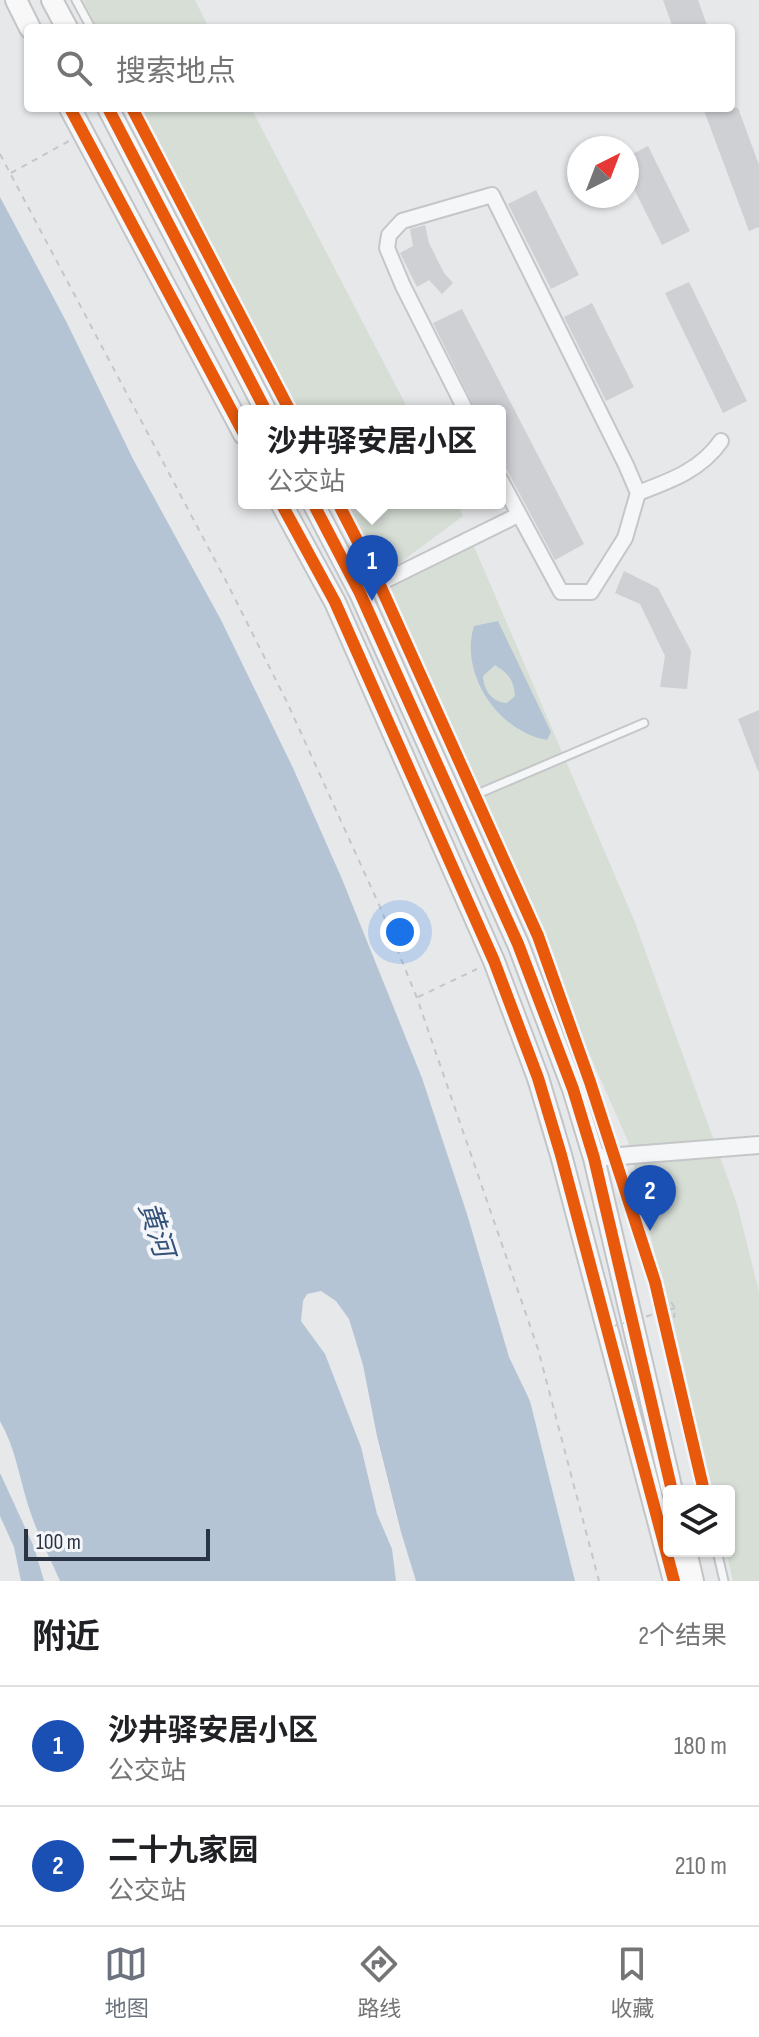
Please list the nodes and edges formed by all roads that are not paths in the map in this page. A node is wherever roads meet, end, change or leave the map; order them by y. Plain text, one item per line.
1 (16, 0) edge
2 (52, 0) edge
3 (76, 0) edge
4 (28, 24) edge
5 (65, 24) edge
6 (89, 24) edge
7 (72, 112) edge
8 (110, 112) edge
9 (134, 112) edge
10 (263, 405) edge
11 (287, 405) edge
12 (463, 405) edge
13 (238, 423) edge
14 (721, 441) dead end
15 (506, 491) edge
16 (638, 493) junction
17 (284, 509) edge
18 (316, 509) edge
19 (341, 509) edge
20 (518, 515) junction
21 (378, 582) junction
22 (360, 593) junction
23 (644, 723) dead end
24 (475, 795) junction
25 (759, 1145) edge
26 (604, 1158) junction
27 (671, 1485) edge
28 (703, 1485) edge
29 (687, 1557) edge
30 (718, 1557) edge
31 (674, 1581) edge
32 (693, 1581) edge
33 (724, 1581) edge

1 - 4 main road
2 - 5 main road
3 - 6 lane
7 - 13 main road
8 - 10 main road
9 - 11 lane
12 - 16 street
14 - 16 street
15 - 20 street
16 - 20 street
17 - 31 main road
18 - 22 main road
19 - 21 lane
20 - 21 street
21 - 22 street
21 - 24 lane
22 - 26 main road
23 - 24 lane
24 - 26 lane
25 - 26 street
26 - 27 main road
26 - 28 lane
29 - 32 main road
30 - 33 lane

